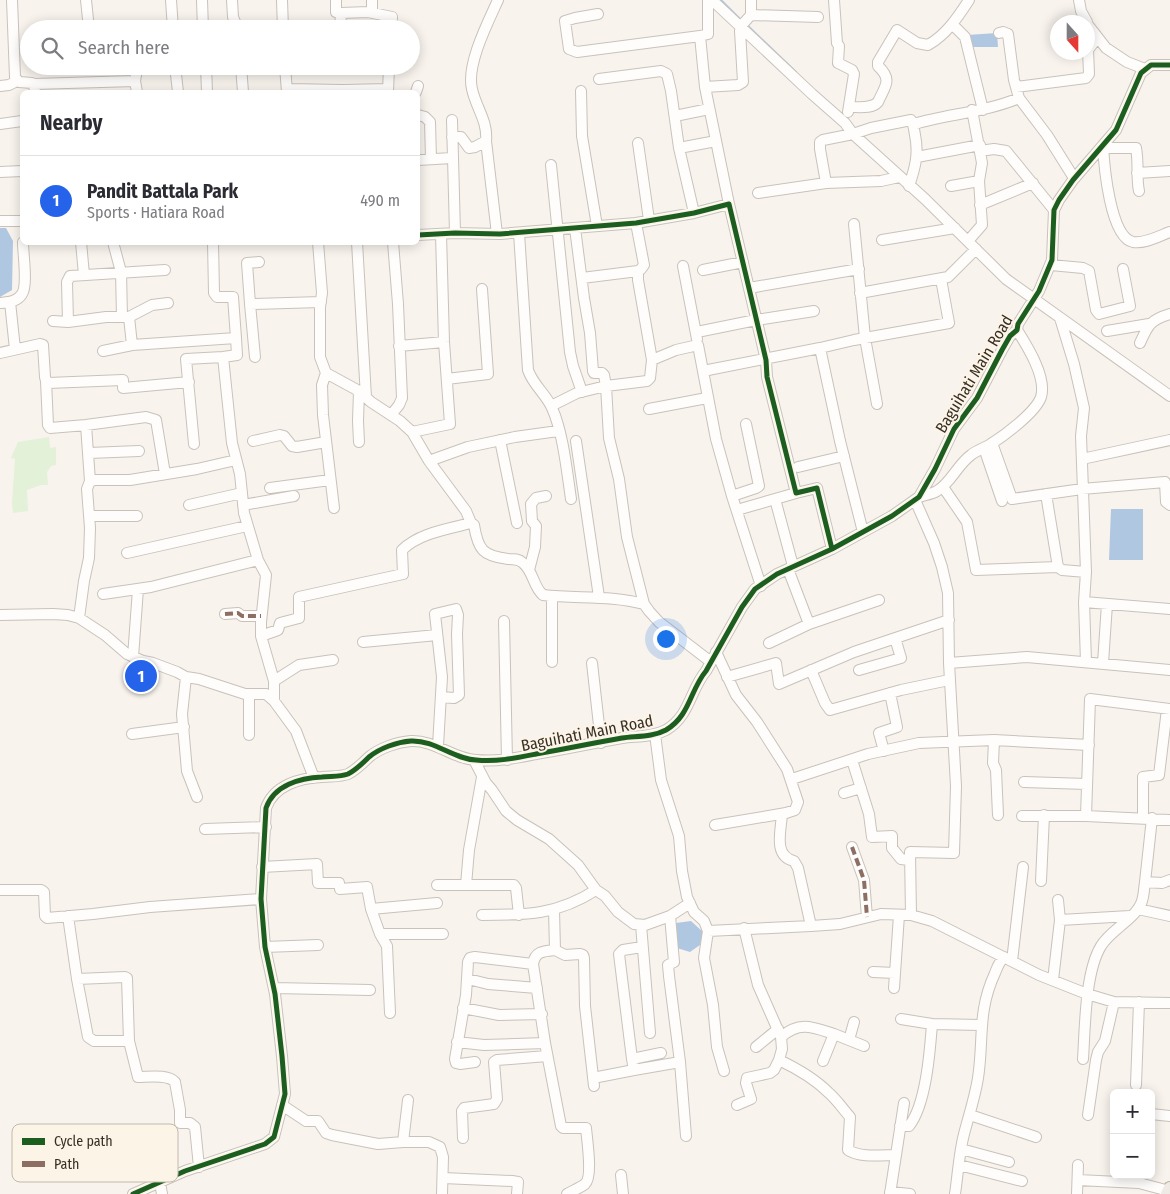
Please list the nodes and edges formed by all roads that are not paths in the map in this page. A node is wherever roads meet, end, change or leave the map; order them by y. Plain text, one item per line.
1 (12, 0) edge
2 (86, 0) edge
3 (171, 0) edge
4 (202, 0) edge
5 (232, 0) edge
6 (282, 0) edge
7 (336, 0) edge
8 (372, 0) edge
9 (498, 0) edge
10 (708, 0) edge
11 (712, 0) edge
12 (751, 0) edge
13 (834, 0) edge
14 (969, 0) edge
15 (1079, 0) edge
16 (340, 13) junction
17 (372, 13) junction
18 (598, 14) dead end
19 (1083, 15) edge
20 (818, 17) dead end
21 (88, 20) edge
22 (172, 20) edge
23 (203, 20) edge
24 (234, 20) edge
25 (283, 20) edge
26 (340, 20) edge
27 (392, 20) edge
28 (745, 22) junction
29 (952, 24) junction
30 (999, 32) dead end
31 (1095, 35) edge
32 (700, 36) junction
33 (1097, 38) junction
34 (1170, 65) edge
35 (1145, 69) junction
36 (136, 75) edge
37 (177, 75) edge
38 (206, 75) edge
39 (242, 75) edge
40 (286, 75) edge
41 (389, 75) edge
42 (599, 78) dead end
43 (17, 81) junction
44 (135, 81) junction
45 (0, 86) edge
46 (1016, 86) junction
47 (35, 88) edge
48 (706, 88) junction
49 (137, 90) edge
50 (178, 90) edge
51 (207, 90) edge
52 (243, 90) edge
53 (288, 90) edge
54 (388, 90) edge
55 (581, 91) dead end
56 (1020, 98) junction
57 (850, 107) junction
58 (709, 109) junction
59 (972, 110) junction
60 (984, 110) junction
61 (420, 116) edge
62 (674, 116) junction
63 (452, 120) dead end
64 (20, 121) edge
65 (845, 122) junction
66 (0, 124) edge
67 (914, 124) junction
68 (854, 133) junction
69 (452, 137) junction
70 (486, 141) junction
71 (716, 141) junction
72 (638, 143) dead end
73 (1103, 146) junction
74 (679, 148) junction
75 (980, 148) junction
76 (917, 157) junction
77 (452, 158) junction
78 (432, 159) junction
79 (420, 160) edge
80 (551, 165) dead end
81 (20, 171) edge
82 (1170, 171) edge
83 (0, 172) edge
84 (1138, 172) junction
85 (899, 177) junction
86 (1074, 178) junction
87 (979, 181) junction
88 (826, 183) junction
89 (1033, 183) junction
90 (910, 186) junction
91 (951, 186) dead end
92 (1139, 191) dead end
93 (758, 193) dead end
94 (729, 204) junction
95 (980, 205) junction
96 (1054, 210) junction
97 (694, 213) junction
98 (649, 220) junction
99 (0, 221) edge
100 (20, 221) edge
101 (636, 223) junction
102 (854, 224) dead end
103 (597, 226) junction
104 (575, 228) junction
105 (955, 228) junction
106 (557, 230) junction
107 (1170, 232) edge
108 (455, 233) junction
109 (520, 233) junction
110 (441, 234) junction
111 (497, 234) junction
112 (420, 235) edge
113 (882, 240) dead end
114 (969, 240) junction
115 (23, 245) edge
116 (81, 245) edge
117 (114, 245) edge
118 (214, 245) edge
119 (318, 245) edge
120 (357, 245) edge
121 (393, 245) edge
122 (976, 249) junction
123 (259, 262) dead end
124 (743, 262) junction
125 (1051, 265) junction
126 (683, 266) dead end
127 (1123, 269) dead end
128 (165, 270) dead end
129 (703, 270) dead end
130 (859, 270) junction
131 (638, 271) junction
132 (121, 272) junction
133 (84, 275) junction
134 (582, 278) junction
135 (941, 279) junction
136 (749, 288) junction
137 (482, 289) dead end
138 (860, 293) junction
139 (233, 297) junction
140 (1033, 299) junction
141 (249, 300) junction
142 (5, 302) edge
143 (321, 302) junction
144 (168, 303) dead end
145 (814, 311) dead end
146 (1170, 314) edge
147 (125, 317) junction
148 (1060, 318) junction
149 (756, 320) junction
150 (53, 321) dead end
151 (68, 322) junction
152 (1150, 324) junction
153 (1017, 330) junction
154 (1107, 331) dead end
155 (697, 332) junction
156 (236, 338) junction
157 (865, 338) junction
158 (444, 342) junction
159 (1140, 343) dead end
160 (132, 345) junction
161 (698, 345) junction
162 (399, 346) junction
163 (820, 348) junction
164 (16, 349) junction
165 (103, 350) dead end
166 (0, 353) edge
167 (255, 356) dead end
168 (223, 358) junction
169 (652, 360) junction
170 (766, 360) junction
171 (703, 371) junction
172 (326, 373) junction
173 (447, 378) junction
174 (46, 381) junction
175 (189, 382) junction
176 (606, 386) junction
177 (582, 392) junction
178 (1169, 393) edge
179 (363, 394) junction
180 (707, 398) junction
181 (877, 404) dead end
182 (551, 406) junction
183 (649, 409) dead end
184 (391, 415) junction
185 (746, 424) dead end
186 (86, 425) junction
187 (558, 431) junction
188 (412, 432) junction
189 (500, 440) junction
190 (1170, 440) edge
191 (253, 441) dead end
192 (576, 441) dead end
193 (326, 442) junction
194 (359, 442) dead end
195 (194, 444) dead end
196 (988, 445) junction
197 (139, 451) dead end
198 (89, 453) junction
199 (844, 456) junction
200 (1082, 459) junction
201 (236, 460) junction
202 (429, 460) junction
203 (798, 467) dead end
204 (165, 474) junction
205 (330, 480) junction
206 (90, 481) junction
207 (943, 487) junction
208 (270, 488) dead end
209 (1082, 489) junction
210 (242, 493) junction
211 (796, 493) junction
212 (1046, 494) junction
213 (294, 496) dead end
214 (546, 496) dead end
215 (732, 496) junction
216 (917, 498) junction
217 (571, 499) dead end
218 (775, 499) junction
219 (1002, 501) dead end
220 (189, 505) dead end
221 (243, 505) junction
222 (1170, 505) edge
223 (334, 508) dead end
224 (737, 510) junction
225 (89, 516) junction
226 (137, 516) dead end
227 (471, 523) junction
228 (517, 523) dead end
229 (247, 526) junction
230 (863, 532) junction
231 (832, 549) junction
232 (127, 552) dead end
233 (258, 560) junction
234 (1058, 567) junction
235 (790, 568) junction
236 (529, 570) junction
237 (1086, 572) junction
238 (761, 586) junction
239 (138, 589) junction
240 (103, 594) dead end
241 (552, 596) junction
242 (599, 597) junction
243 (879, 600) dead end
244 (1084, 602) junction
245 (644, 604) junction
246 (1108, 604) junction
247 (1170, 609) edge
248 (225, 614) dead end
249 (0, 615) edge
250 (261, 616) junction
251 (79, 618) junction
252 (949, 620) junction
253 (504, 621) dead end
254 (809, 624) junction
255 (437, 635) junction
256 (262, 636) junction
257 (895, 638) junction
258 (363, 642) dead end
259 (769, 643) dead end
260 (716, 652) junction
261 (133, 657) junction
262 (334, 660) dead end
263 (552, 662) dead end
264 (711, 662) junction
265 (1086, 662) junction
266 (592, 663) dead end
267 (948, 663) junction
268 (1103, 663) junction
269 (811, 670) junction
270 (859, 670) dead end
271 (1170, 670) edge
272 (186, 677) junction
273 (727, 677) junction
274 (950, 680) junction
275 (274, 681) junction
276 (890, 693) junction
277 (249, 694) junction
278 (441, 697) junction
279 (274, 701) junction
280 (1169, 709) edge
281 (184, 727) junction
282 (132, 734) dead end
283 (655, 734) junction
284 (249, 735) dead end
285 (994, 740) junction
286 (953, 741) junction
287 (601, 743) junction
288 (1089, 745) junction
289 (438, 746) junction
290 (884, 751) junction
291 (474, 760) junction
292 (508, 760) junction
293 (852, 760) junction
294 (482, 777) junction
295 (314, 778) junction
296 (792, 779) junction
297 (1024, 782) dead end
298 (1087, 784) junction
299 (861, 788) junction
300 (844, 792) dead end
301 (197, 797) dead end
302 (782, 814) junction
303 (998, 815) dead end
304 (1044, 815) junction
305 (1022, 816) dead end
306 (1086, 816) junction
307 (1147, 818) junction
308 (1170, 820) edge
309 (715, 825) dead end
310 (266, 827) junction
311 (205, 829) dead end
312 (852, 847) dead end
313 (909, 860) junction
314 (262, 867) junction
315 (1023, 867) dead end
316 (1170, 880) edge
317 (1041, 881) dead end
318 (1145, 882) junction
319 (437, 885) dead end
320 (466, 885) junction
321 (0, 890) edge
322 (596, 890) junction
323 (261, 899) junction
324 (1058, 900) dead end
325 (437, 903) dead end
326 (690, 903) junction
327 (371, 909) junction
328 (554, 910) junction
329 (1134, 912) junction
330 (519, 914) junction
331 (899, 914) junction
332 (482, 915) dead end
333 (911, 915) junction
334 (68, 916) junction
335 (670, 916) junction
336 (1170, 916) edge
337 (867, 917) junction
338 (1060, 920) junction
339 (641, 925) junction
340 (811, 926) junction
341 (744, 928) junction
342 (708, 931) junction
343 (380, 934) junction
344 (443, 934) dead end
345 (318, 945) dead end
346 (265, 946) junction
347 (642, 946) junction
348 (555, 950) junction
349 (1008, 959) junction
350 (533, 964) junction
351 (873, 972) dead end
352 (895, 973) junction
353 (77, 979) junction
354 (468, 979) junction
355 (1053, 980) junction
356 (274, 988) junction
357 (537, 988) junction
358 (894, 988) dead end
359 (370, 990) dead end
360 (1087, 994) junction
361 (1114, 1002) junction
362 (1139, 1002) junction
363 (1170, 1004) edge
364 (463, 1008) junction
365 (390, 1013) dead end
366 (542, 1014) junction
367 (901, 1019) dead end
368 (854, 1022) dead end
369 (932, 1024) junction
370 (980, 1026) junction
371 (650, 1033) dead end
372 (780, 1033) junction
373 (834, 1034) junction
374 (849, 1040) junction
375 (129, 1041) junction
376 (457, 1042) junction
377 (544, 1043) junction
378 (864, 1046) dead end
379 (756, 1047) dead end
380 (661, 1053) dead end
381 (547, 1056) junction
382 (632, 1059) junction
383 (1083, 1059) dead end
384 (779, 1060) junction
385 (823, 1061) dead end
386 (475, 1062) dead end
387 (680, 1062) junction
388 (634, 1070) junction
389 (724, 1071) dead end
390 (1136, 1085) dead end
391 (408, 1100) dead end
392 (904, 1103) dead end
393 (282, 1105) junction
394 (737, 1106) dead end
395 (1155, 1114) edge
396 (970, 1115) junction
397 (1088, 1115) dead end
398 (1170, 1116) edge
399 (900, 1126) junction
400 (686, 1136) dead end
401 (1036, 1137) dead end
402 (462, 1138) dead end
403 (403, 1142) junction
404 (961, 1149) junction
405 (896, 1155) junction
406 (1009, 1162) dead end
407 (959, 1165) junction
408 (1078, 1165) dead end
409 (198, 1167) junction
410 (622, 1175) dead end
411 (443, 1178) junction
412 (178, 1179) edge
413 (1078, 1180) junction
414 (1022, 1181) dead end
415 (173, 1182) edge
416 (161, 1189) edge
417 (1169, 1191) edge
418 (890, 1193) edge
419 (133, 1194) edge
420 (442, 1194) edge
421 (517, 1194) edge
422 (567, 1194) edge
423 (623, 1194) edge
424 (910, 1194) edge
425 (955, 1194) edge
426 (1077, 1194) edge

1 - 43 street
2 - 21 street
3 - 22 street
4 - 23 street
5 - 24 street
6 - 25 street
7 - 16 street
8 - 17 street
9 - 70 street
10 - 32 street
11 - 28 street
12 - 28 street
13 - 57 street
14 - 29 street
15 - 19 street
16 - 17 street
16 - 26 street
17 - 27 street
18 - 32 street
20 - 28 street
28 - 48 street
28 - 65 street
29 - 57 street
29 - 60 street
30 - 46 street
31 - 33 street
32 - 48 street
33 - 35 street
33 - 46 street
34 - 35 street
35 - 73 street, Baguihati Main Road
36 - 44 street
37 - 50 street
38 - 51 street
39 - 52 street
40 - 53 street
41 - 54 street
42 - 62 street
43 - 45 street
43 - 47 street
44 - 47 street
44 - 49 street
46 - 56 street
48 - 58 street
55 - 103 street
56 - 60 street
56 - 86 street
57 - 65 street
58 - 62 street
58 - 71 street
59 - 60 street
59 - 67 street
59 - 75 street
61 - 78 street
62 - 74 street
63 - 69 street
64 - 66 street
65 - 68 street
67 - 68 street
67 - 76 street
68 - 85 street
68 - 88 street
69 - 70 street
69 - 77 street
70 - 111 street
71 - 74 street
71 - 94 street
72 - 98 street
73 - 84 street
73 - 86 street, Baguihati Main Road
73 - 107 street
74 - 97 street
75 - 76 street
75 - 87 street
75 - 89 street
76 - 90 street
77 - 78 street
77 - 108 street
78 - 79 street
80 - 106 street
81 - 83 street
82 - 84 street
84 - 92 street
85 - 88 street
85 - 90 street
86 - 96 street, Baguihati Main Road
87 - 91 street
87 - 95 street
88 - 93 street
89 - 95 street
89 - 96 street
90 - 105 street
94 - 97 street
94 - 124 street
95 - 114 street
96 - 125 street, Baguihati Main Road
97 - 98 street
98 - 101 street
99 - 100 street
101 - 103 street
101 - 131 street
102 - 130 street
103 - 104 street
104 - 106 street
104 - 134 street
105 - 113 street
105 - 114 street
106 - 109 street
106 - 177 street
108 - 110 street
108 - 111 street
109 - 111 street
109 - 182 street
110 - 112 street
110 - 158 street
114 - 122 street
115 - 142 street
116 - 133 street
117 - 132 street
118 - 139 street
119 - 143 street
120 - 179 street
121 - 162 street
122 - 135 street
122 - 140 street
123 - 141 street
124 - 129 street
124 - 136 street
125 - 127 street
125 - 140 street, Baguihati Main Road
126 - 155 street
128 - 132 street
130 - 136 street
130 - 138 street
131 - 134 street
131 - 169 street
132 - 133 street
132 - 147 street
133 - 151 street
134 - 176 street
135 - 138 street
135 - 157 street
136 - 149 street
137 - 173 street
138 - 157 street
139 - 141 street
139 - 156 street
140 - 148 street
140 - 153 street, Baguihati Main Road
141 - 143 street
141 - 167 street
142 - 164 street
143 - 172 street
144 - 147 street
145 - 149 street
146 - 152 street
147 - 151 street
147 - 160 street
148 - 178 street
148 - 200 street
149 - 155 street
149 - 170 street
150 - 151 street
152 - 154 street
152 - 159 street
153 - 196 street
153 - 216 street, Baguihati Main Road
155 - 161 street
156 - 160 street
156 - 168 street
157 - 163 street
157 - 181 street
158 - 162 street
158 - 173 street
160 - 165 street
161 - 169 street
161 - 171 street
162 - 184 street
163 - 170 street
163 - 199 street
164 - 166 street
164 - 174 street
168 - 175 street
168 - 201 street
169 - 176 street
170 - 171 street
170 - 211 street
171 - 180 street
172 - 179 street
172 - 193 street
173 - 188 street
174 - 175 street
174 - 186 street
175 - 195 street
176 - 177 street
176 - 245 street
177 - 182 street
179 - 184 street
179 - 194 street
180 - 183 street
180 - 215 street
182 - 187 street
184 - 188 street
185 - 215 street
186 - 198 street
186 - 204 street
187 - 189 street
187 - 217 street
188 - 202 street
189 - 202 street
189 - 228 street
190 - 200 street
191 - 193 street
192 - 242 street
193 - 205 street
196 - 207 street
196 - 212 street
196 - 219 street
197 - 198 street
198 - 206 street
199 - 203 street
199 - 230 street
200 - 209 street
201 - 204 street
201 - 210 street
202 - 227 street
204 - 206 street
205 - 208 street
205 - 223 street
206 - 225 street
207 - 216 street
207 - 234 street
209 - 212 street
209 - 222 street
209 - 237 street
210 - 220 street
210 - 221 street
211 - 218 street
211 - 231 street
212 - 234 street
213 - 221 street
214 - 236 street
215 - 224 street
216 - 230 street, Baguihati Main Road
216 - 252 street
218 - 224 street
218 - 235 street
221 - 229 street
224 - 238 street
225 - 226 street
225 - 251 street
227 - 236 street
227 - 256 street
229 - 232 street
229 - 233 street
230 - 231 street, Baguihati Main Road
231 - 235 street, Baguihati Main Road
233 - 239 street
233 - 250 street
234 - 237 street
235 - 238 street, Baguihati Main Road
235 - 254 street
236 - 241 street
237 - 244 street
238 - 260 street, Baguihati Main Road
239 - 240 street
239 - 261 street
241 - 242 street
241 - 263 street
242 - 245 street
243 - 254 street
244 - 246 street
244 - 265 street
245 - 264 street
246 - 247 street
246 - 268 street
248 - 250 street
249 - 251 street
250 - 256 street
251 - 261 street
252 - 257 street
252 - 267 street
253 - 292 street
254 - 259 street
255 - 258 street
255 - 278 street
255 - 278 street
256 - 275 street
257 - 269 street
257 - 270 street
260 - 264 street, Baguihati Main Road
260 - 273 street
261 - 272 street
262 - 275 street
264 - 283 street, Baguihati Main Road
265 - 267 street
265 - 268 street
266 - 287 street
267 - 274 street
268 - 271 street
269 - 273 street
269 - 276 street
272 - 277 street
272 - 281 street
273 - 296 street
274 - 276 street
274 - 286 street
275 - 279 street
276 - 290 street
277 - 279 street
277 - 284 street
278 - 289 street
279 - 295 street
280 - 288 street
280 - 307 street
281 - 282 street
281 - 301 street
283 - 287 street, Baguihati Main Road
283 - 326 street
285 - 286 street
285 - 288 street
285 - 303 street
286 - 290 street
286 - 313 street
287 - 292 street, Baguihati Main Road
288 - 298 street
289 - 291 street, Baguihati Main Road
289 - 295 street, Baguihati Main Road
290 - 293 street
291 - 292 street, Baguihati Main Road
291 - 294 street
293 - 296 street
293 - 299 street
294 - 320 street
294 - 322 street
295 - 310 street, Baguihati Main Road
296 - 302 street
297 - 298 street
298 - 306 street
299 - 300 street
299 - 313 street
302 - 309 street
302 - 340 street
304 - 305 street
304 - 306 street
304 - 317 street
306 - 307 street
307 - 308 street
307 - 318 street
310 - 311 street
310 - 314 street, Baguihati Main Road
312 - 337 street
313 - 333 street
314 - 323 street, Baguihati Main Road
314 - 327 street
315 - 349 street
316 - 318 street
318 - 329 street
319 - 320 street
320 - 330 street
321 - 334 street
322 - 328 street
322 - 339 street
323 - 334 street
323 - 346 street, Baguihati Main Road
324 - 338 street
325 - 327 street
326 - 335 street
326 - 342 street
327 - 343 street
328 - 330 street
328 - 348 street
329 - 336 street
329 - 338 street
329 - 360 street
330 - 332 street
331 - 333 street
331 - 337 street
331 - 352 street
333 - 349 street
334 - 353 street
335 - 339 street
335 - 387 street
337 - 340 street
338 - 355 street
339 - 347 street
340 - 341 street
341 - 342 street
341 - 372 street
342 - 389 street
343 - 344 street
343 - 365 street
345 - 346 street
346 - 356 street, Baguihati Main Road
347 - 371 street
347 - 382 street
348 - 350 street
348 - 388 street
349 - 355 street
349 - 370 street
350 - 354 street
350 - 357 street
351 - 352 street
352 - 358 street
353 - 375 street
353 - 375 street
354 - 357 street
354 - 364 street
355 - 360 street
356 - 359 street
356 - 393 street, Baguihati Main Road
357 - 366 street
360 - 361 street
360 - 383 street
361 - 362 street
361 - 397 street
362 - 363 street
362 - 390 street
364 - 366 street
364 - 376 street
366 - 377 street
367 - 369 street
368 - 374 street
369 - 370 street
369 - 399 street
370 - 396 street
372 - 373 street
372 - 379 street
372 - 384 street
373 - 374 street
373 - 385 street
374 - 378 street
375 - 409 street
376 - 377 street
376 - 386 street
377 - 381 street
380 - 382 street
381 - 402 street
381 - 422 street
382 - 388 street
384 - 394 street
384 - 405 street
387 - 388 street
387 - 400 street
391 - 403 street
392 - 399 street
393 - 403 street
393 - 409 street, Baguihati Main Road
395 - 398 street
396 - 401 street
396 - 404 street
399 - 405 street
403 - 411 street
404 - 406 street
404 - 407 street
405 - 418 street
407 - 414 street
407 - 425 street
408 - 413 street
409 - 412 street, Baguihati Main Road
410 - 423 street
411 - 420 street
411 - 421 street
413 - 417 street
413 - 426 street
415 - 416 street, Baguihati Main Road
416 - 419 street, Baguihati Main Road
418 - 424 street

